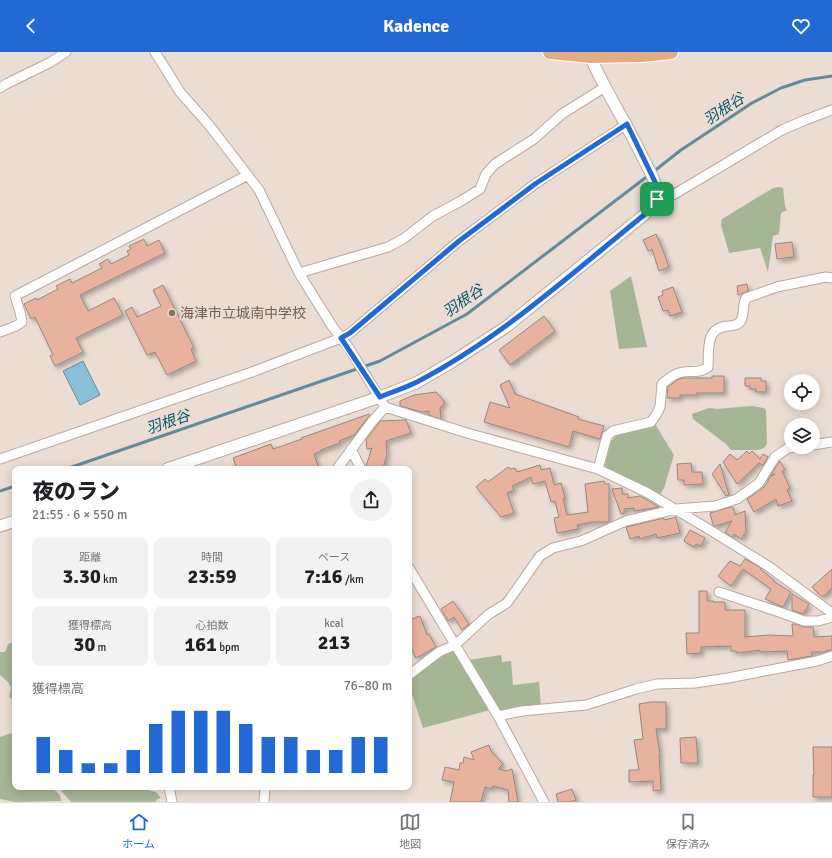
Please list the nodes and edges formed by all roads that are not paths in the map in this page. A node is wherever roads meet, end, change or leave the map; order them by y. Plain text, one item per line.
1 (66, 52) edge
2 (155, 52) edge
3 (550, 52) edge
4 (671, 52) edge
5 (590, 54) edge
6 (605, 87) junction
7 (0, 88) edge
8 (832, 110) edge
9 (627, 124) junction
10 (248, 175) junction
11 (657, 199) junction
12 (299, 273) junction
13 (832, 278) edge
14 (0, 332) edge
15 (341, 338) junction
16 (378, 393) junction
17 (385, 407) junction
18 (832, 442) edge
19 (820, 444) edge
20 (351, 449) junction
21 (784, 451) edge
22 (0, 459) edge
23 (175, 466) edge
24 (339, 466) edge
25 (360, 466) edge
26 (598, 468) junction
27 (676, 509) junction
28 (12, 522) edge
29 (0, 526) edge
30 (412, 573) edge
31 (719, 592) dead end
32 (832, 613) edge
33 (832, 617) edge
34 (455, 645) junction
35 (832, 656) edge
36 (412, 673) edge
37 (498, 716) junction
38 (170, 790) edge
39 (265, 790) edge
40 (172, 802) edge
41 (264, 802) edge
42 (544, 802) edge

1 - 7 street
2 - 10 street
3 - 5 main road
4 - 5 main road
5 - 6 street
6 - 9 street
6 - 12 street
8 - 11 street
9 - 11 street
9 - 15 street
10 - 12 street
10 - 14 street
11 - 16 street
12 - 15 street
13 - 26 street
15 - 16 street
15 - 22 street
16 - 17 street
16 - 23 street
17 - 20 street
17 - 26 street
18 - 19 street
20 - 24 street
20 - 25 street
21 - 27 street
26 - 27 street
27 - 32 street
27 - 34 street
28 - 29 street
30 - 34 street
31 - 33 street
34 - 36 street
34 - 37 street
35 - 37 street
37 - 42 street
38 - 40 street
39 - 41 street

